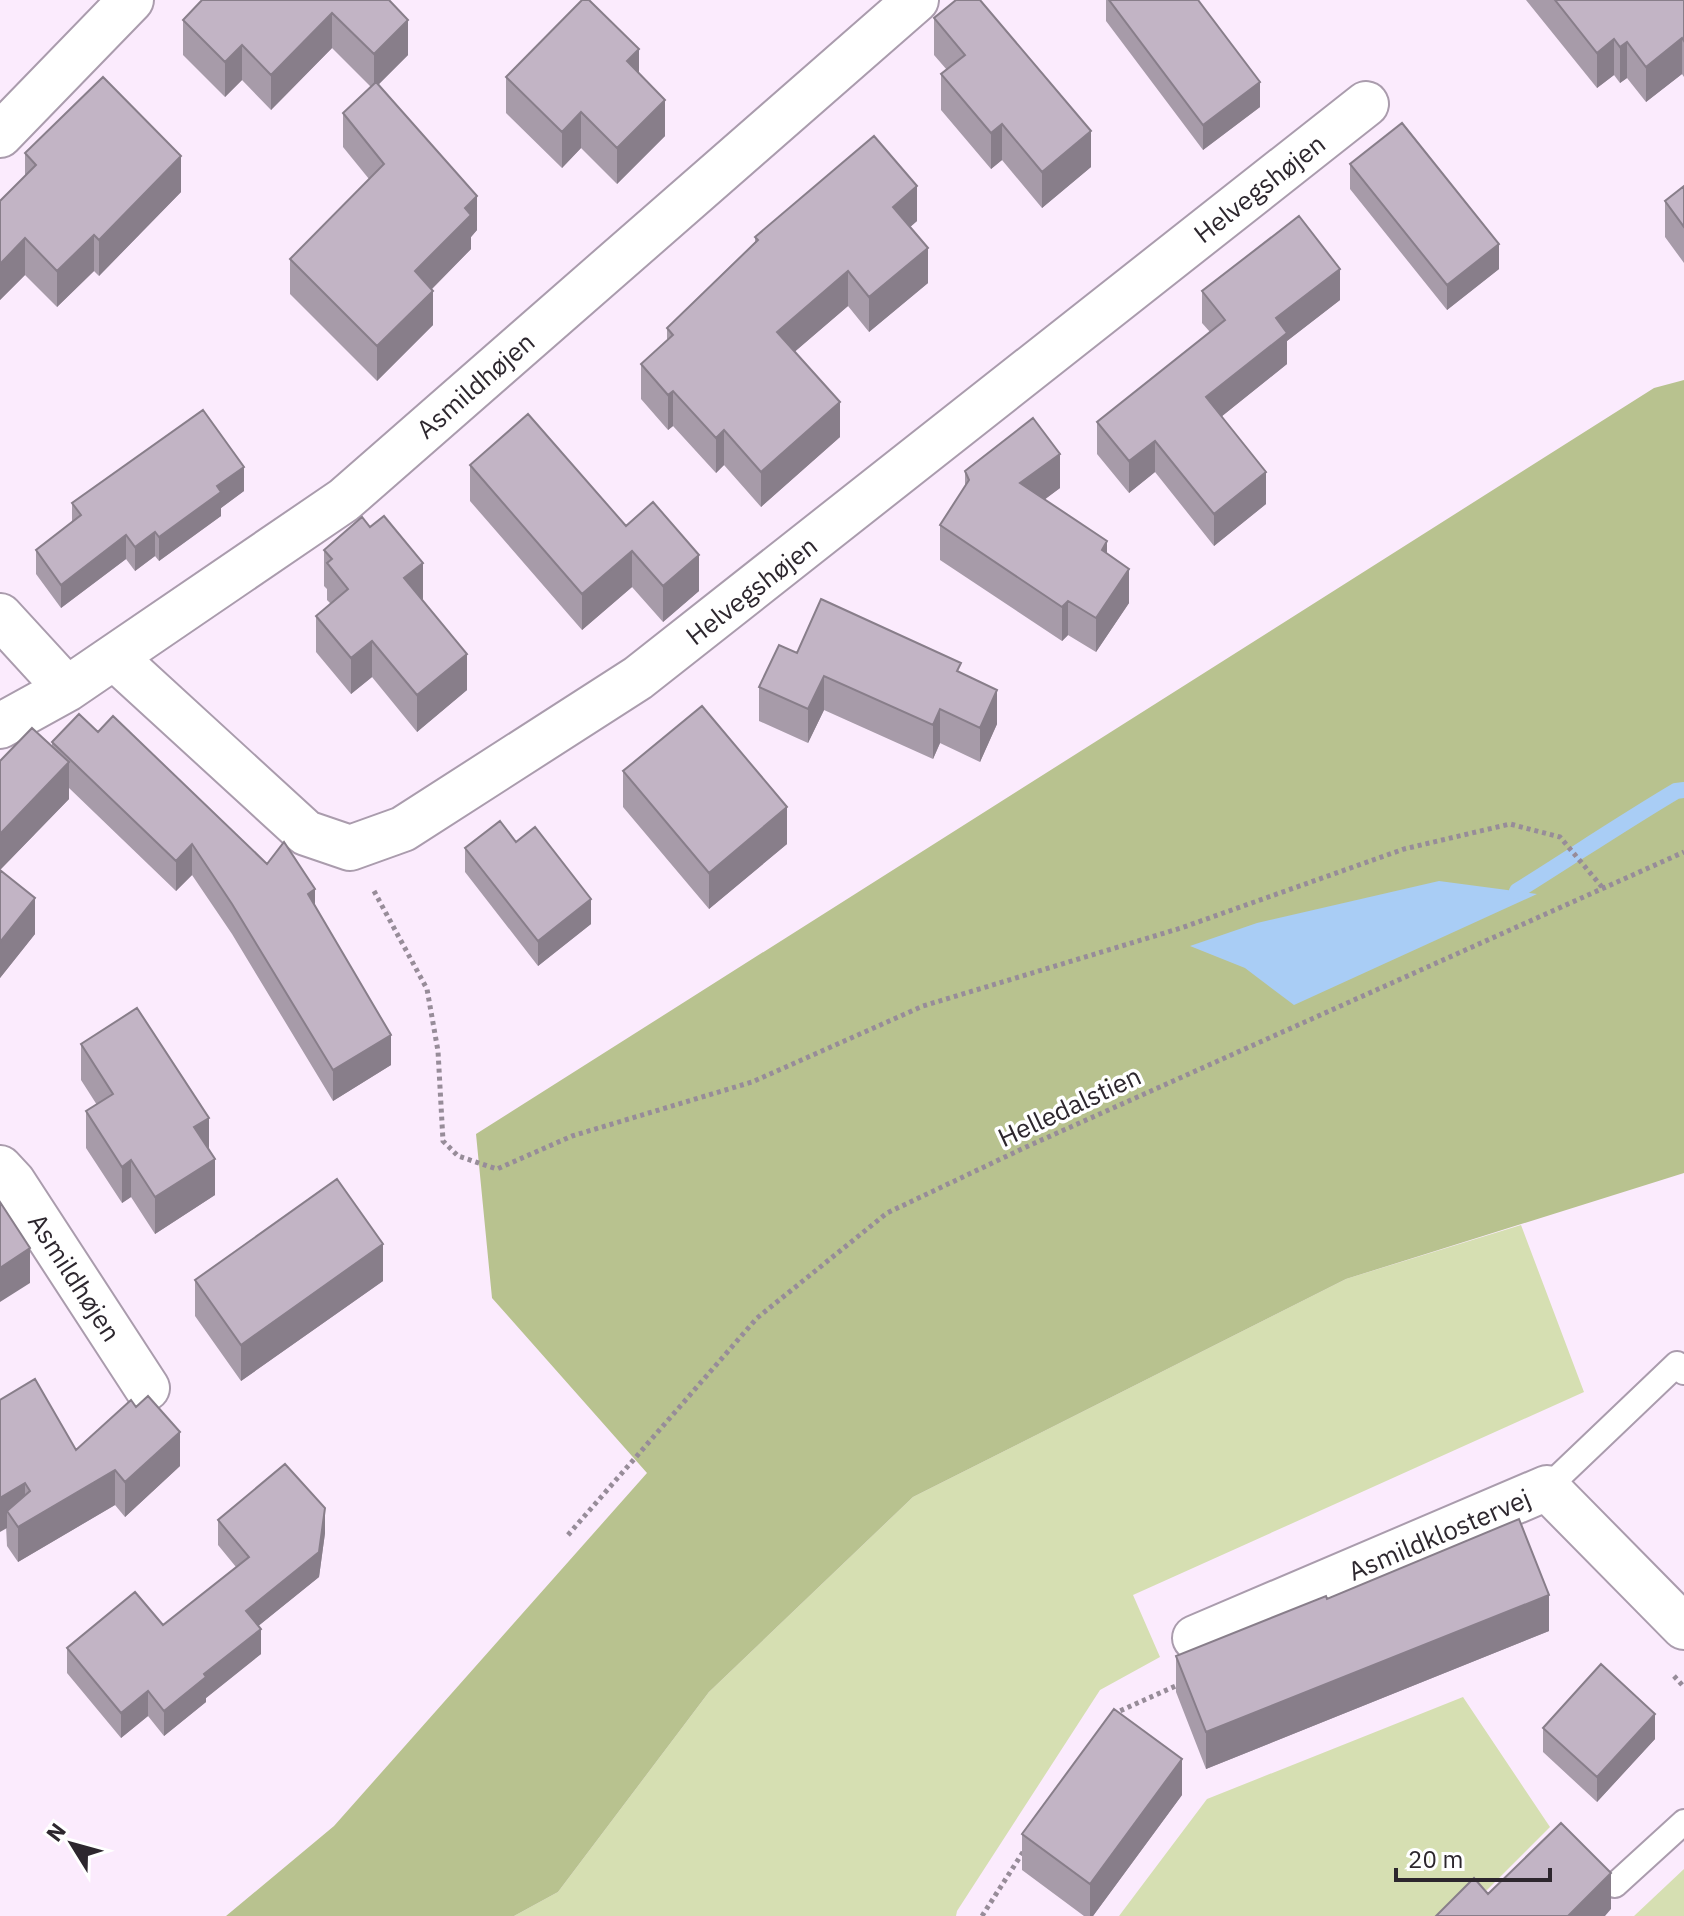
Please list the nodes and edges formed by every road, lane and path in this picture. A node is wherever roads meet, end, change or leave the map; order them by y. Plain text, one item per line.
1 (131, 0) edge
2 (916, 0) edge
3 (1366, 104) dead end
4 (0, 135) edge
5 (0, 616) edge
6 (115, 658) junction
7 (67, 689) junction
8 (0, 726) edge
9 (350, 848) junction
10 (1684, 852) edge
11 (1602, 887) junction
12 (0, 1168) edge
13 (1684, 1372) edge
14 (147, 1388) dead end
15 (1547, 1488) junction
16 (568, 1535) dead end
17 (1684, 1627) edge
18 (1195, 1638) joint
19 (1109, 1716) edge
20 (1684, 1822) edge
21 (1033, 1836) edge
22 (1615, 1885) dead end
23 (982, 1916) edge

1 - 4 street
2 - 6 street, Asmildhøjen
3 - 9 street, Helvegshøjen
5 - 7 street
6 - 7 street, Asmildhøjen
6 - 9 street
7 - 8 street, Asmildhøjen
9 - 11 path
10 - 11 path, Helledalstien
11 - 16 path, Helledalstien
12 - 14 street, Asmildhøjen
13 - 15 lane
15 - 17 street, Asmildklostervej
15 - 18 street, Asmildklostervej
18 - 19 path
20 - 22 lane
21 - 23 path

